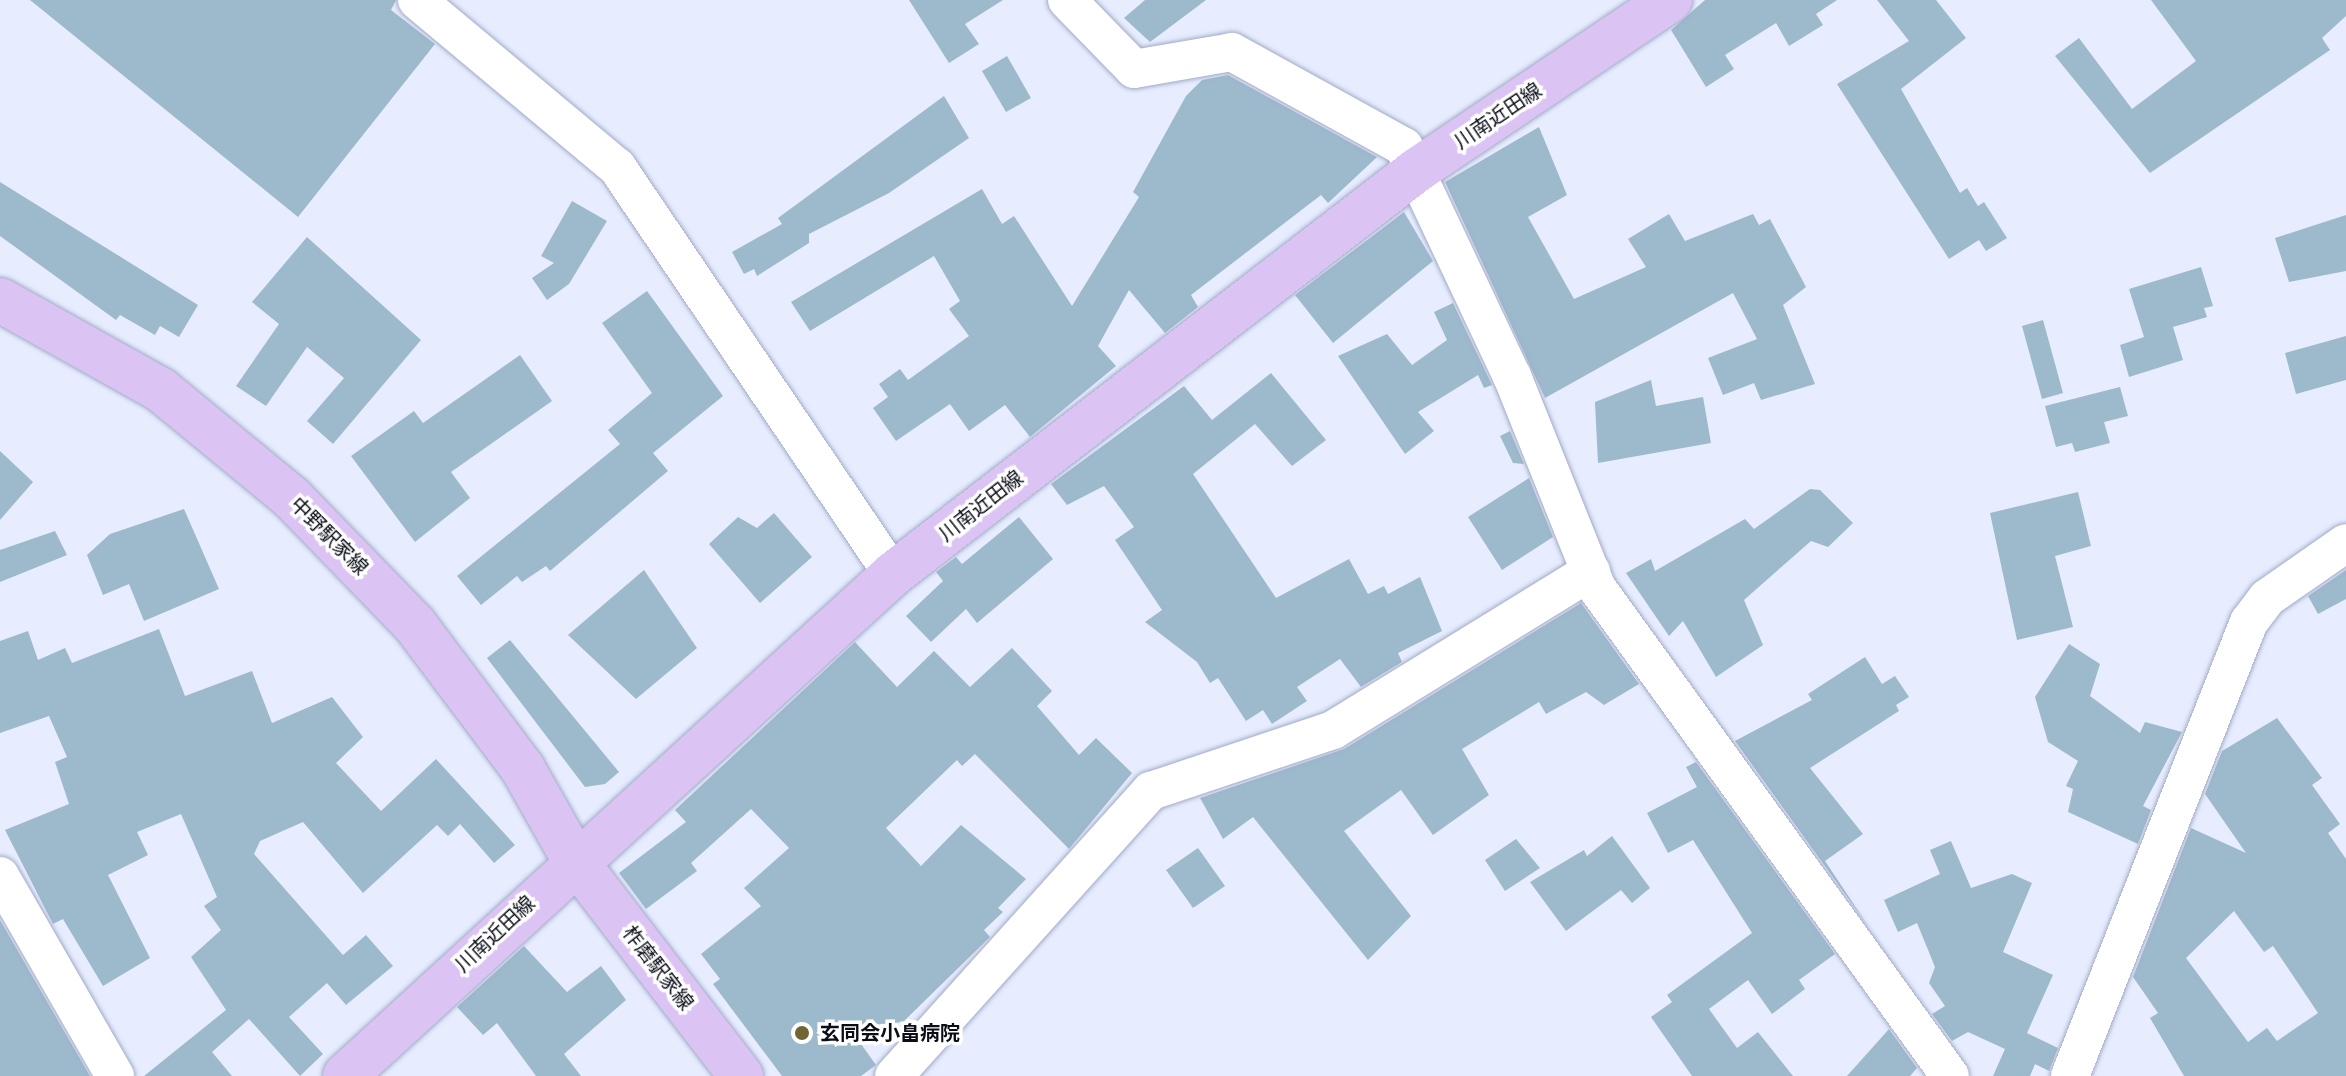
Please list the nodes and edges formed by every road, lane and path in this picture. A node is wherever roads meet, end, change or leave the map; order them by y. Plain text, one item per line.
1 (417, 0) edge
2 (1067, 0) edge
3 (1670, 0) edge
4 (1417, 170) junction
5 (0, 300) edge
6 (2346, 543) edge
7 (1591, 571) junction
8 (893, 574) junction
9 (574, 859) junction
10 (0, 876) edge
11 (115, 1076) edge
12 (345, 1076) edge
13 (741, 1076) edge
14 (894, 1076) edge
15 (1950, 1076) edge
16 (2070, 1076) edge

1 - 8 street
2 - 4 street
3 - 4 main road, 川南近田線
4 - 7 street
4 - 8 main road, 川南近田線
5 - 9 main road, 中野駅家線
6 - 16 street
7 - 14 street
7 - 15 street
8 - 9 main road, 川南近田線
9 - 12 main road, 川南近田線
9 - 13 main road, 柞磨駅家線
10 - 11 street

